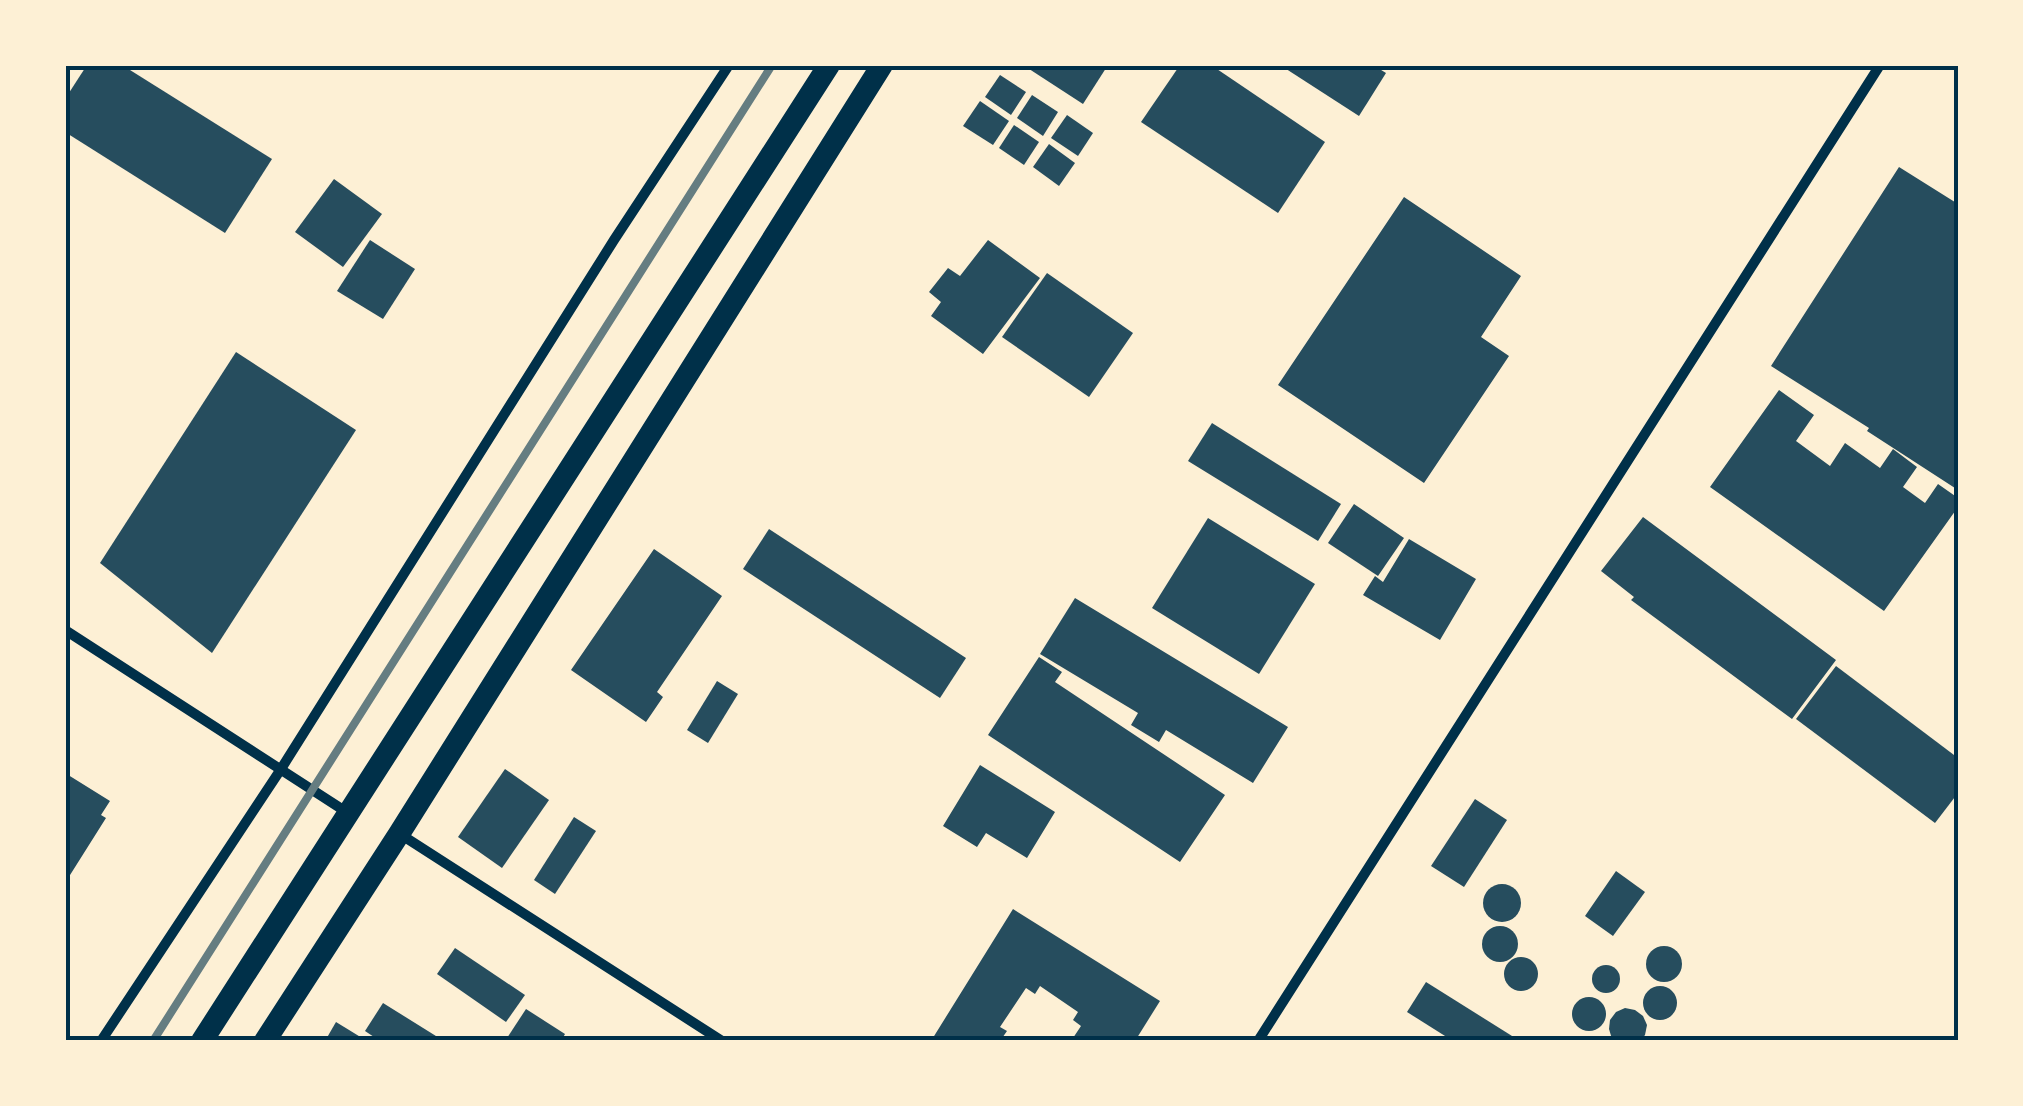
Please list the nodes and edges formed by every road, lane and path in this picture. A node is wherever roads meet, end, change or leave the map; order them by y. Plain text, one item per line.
1 (729, 65) edge
2 (829, 65) edge
3 (882, 65) edge
4 (1880, 65) edge
5 (65, 630) edge
6 (281, 769) junction
7 (349, 814) junction
8 (399, 834) junction
9 (101, 1041) edge
10 (202, 1041) edge
11 (265, 1041) edge
12 (722, 1041) edge
13 (1258, 1041) edge

1 - 6 street
2 - 7 highway
3 - 8 highway
4 - 13 street
5 - 6 street
6 - 7 street
6 - 9 street
7 - 10 highway
8 - 11 highway
8 - 12 street

